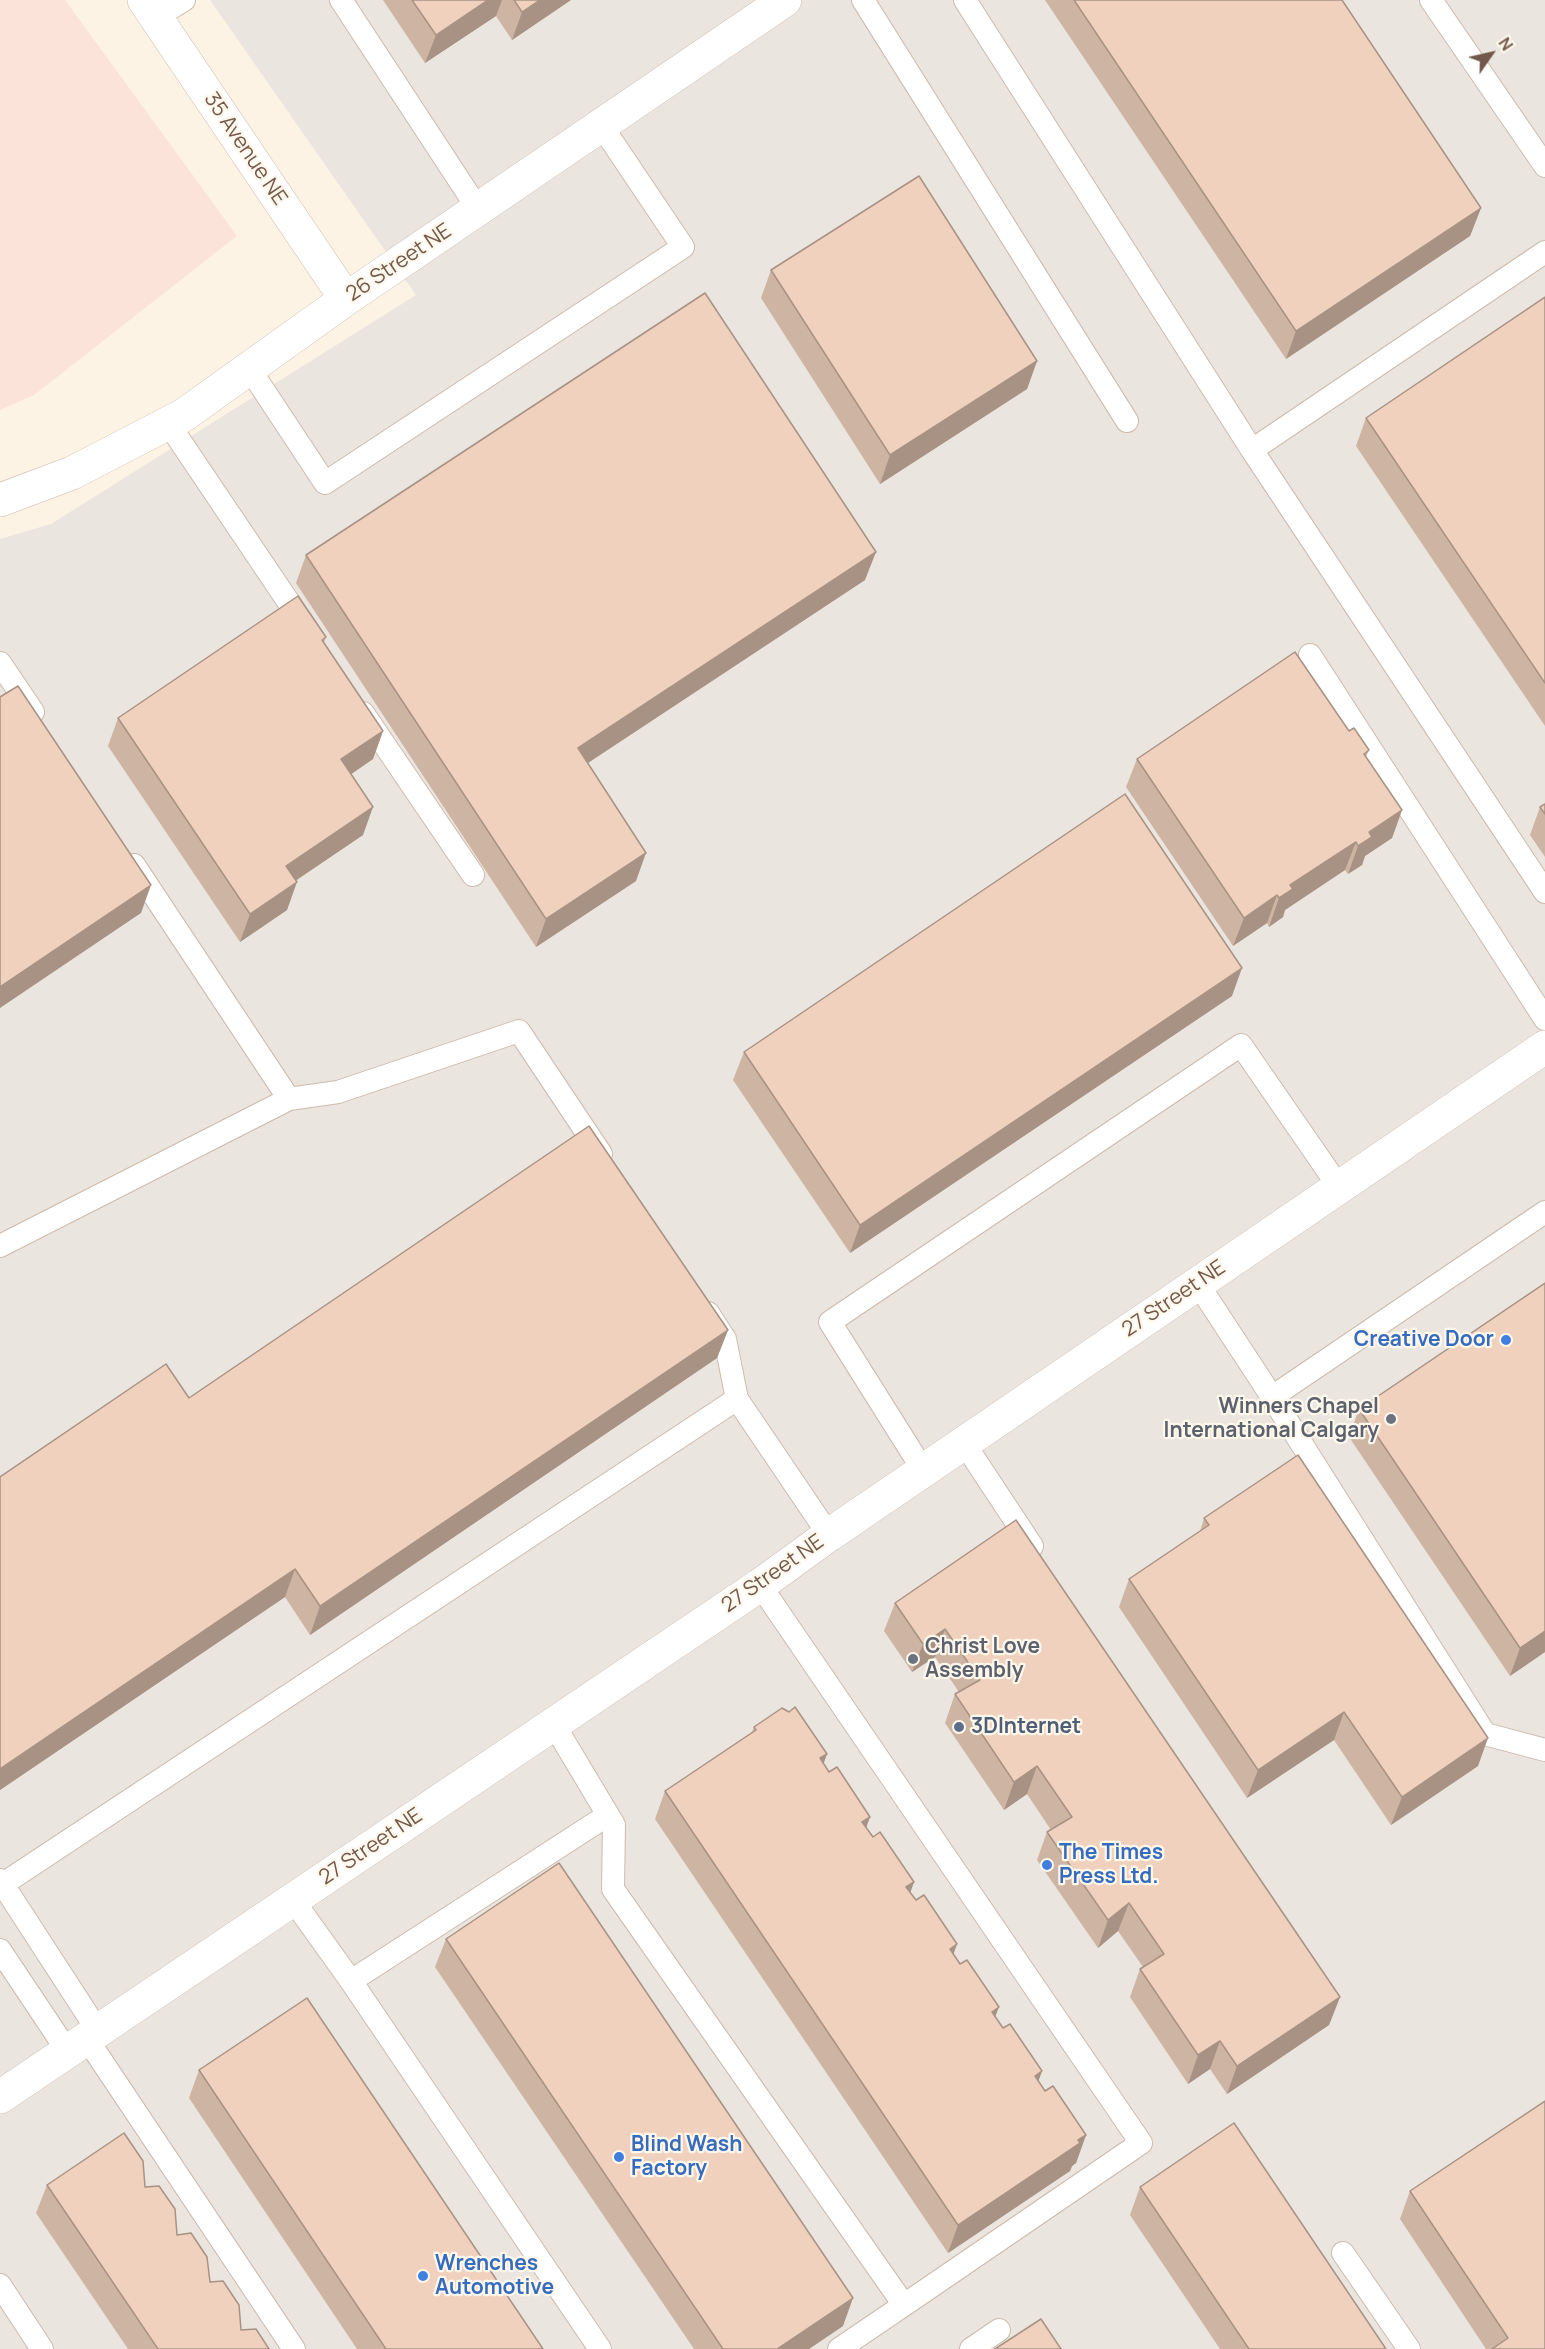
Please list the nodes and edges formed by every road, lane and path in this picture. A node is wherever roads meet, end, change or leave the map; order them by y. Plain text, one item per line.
1 (184, 0) edge
2 (341, 0) edge
3 (785, 0) edge
4 (863, 0) edge
5 (965, 0) edge
6 (1431, 0) edge
7 (150, 8) edge
8 (601, 125) junction
9 (1545, 166) edge
10 (478, 209) junction
11 (1545, 252) edge
12 (346, 298) junction
13 (249, 368) junction
14 (1127, 421) dead end
15 (168, 423) junction
16 (1252, 450) junction
17 (0, 500) edge
18 (320, 648) edge
19 (1310, 655) dead end
20 (0, 663) edge
21 (353, 698) edge
22 (46, 732) edge
23 (125, 851) edge
24 (473, 875) dead end
25 (1545, 892) edge
26 (1545, 1018) edge
27 (1545, 1047) edge
28 (289, 1099) junction
29 (612, 1170) edge
30 (1339, 1187) junction
31 (1545, 1212) edge
32 (0, 1246) edge
33 (1198, 1284) junction
34 (698, 1299) edge
35 (1272, 1397) junction
36 (737, 1399) junction
37 (964, 1443) junction
38 (923, 1470) junction
39 (829, 1535) junction
40 (1041, 1560) edge
41 (760, 1585) junction
42 (553, 1723) junction
43 (1545, 1750) edge
44 (608, 1815) junction
45 (1, 1882) edge
46 (293, 1900) junction
47 (0, 1950) edge
48 (351, 1981) junction
49 (84, 2041) junction
50 (0, 2097) edge
51 (1343, 2253) dead end
52 (0, 2285) edge
53 (904, 2305) junction
54 (999, 2330) dead end
55 (42, 2349) edge
56 (294, 2349) edge
57 (600, 2349) edge
58 (839, 2349) edge
59 (971, 2349) edge
60 (1409, 2349) edge

1 - 7 lane
2 - 10 lane
3 - 8 street, 26 Street NE
4 - 14 lane
5 - 16 lane
6 - 9 lane
7 - 12 street, 35 Avenue NE
8 - 10 street, 26 Street NE
8 - 13 lane
10 - 12 street, 26 Street NE
11 - 16 lane
12 - 13 street, 26 Street NE
13 - 15 street, 26 Street NE
15 - 17 street, 26 Street NE
15 - 18 lane
16 - 25 lane
19 - 26 lane
20 - 22 lane
21 - 24 lane
23 - 28 lane
27 - 30 street, 27 Street NE
28 - 29 lane
28 - 32 lane
30 - 33 street, 27 Street NE
30 - 38 lane
31 - 35 lane
33 - 35 lane
33 - 37 street, 27 Street NE
34 - 36 lane
35 - 43 lane
36 - 39 lane
36 - 45 lane
37 - 38 street, 27 Street NE
37 - 40 lane
38 - 39 street, 27 Street NE
39 - 41 street, 27 Street NE
41 - 42 street, 27 Street NE
41 - 53 lane
42 - 44 lane
42 - 46 street, 27 Street NE
44 - 48 lane
44 - 53 lane
45 - 49 lane
46 - 48 lane
46 - 49 street, 27 Street NE
47 - 49 lane
48 - 57 lane
49 - 50 street, 27 Street NE
49 - 56 lane
51 - 60 lane
52 - 55 lane
53 - 58 lane
54 - 59 lane

